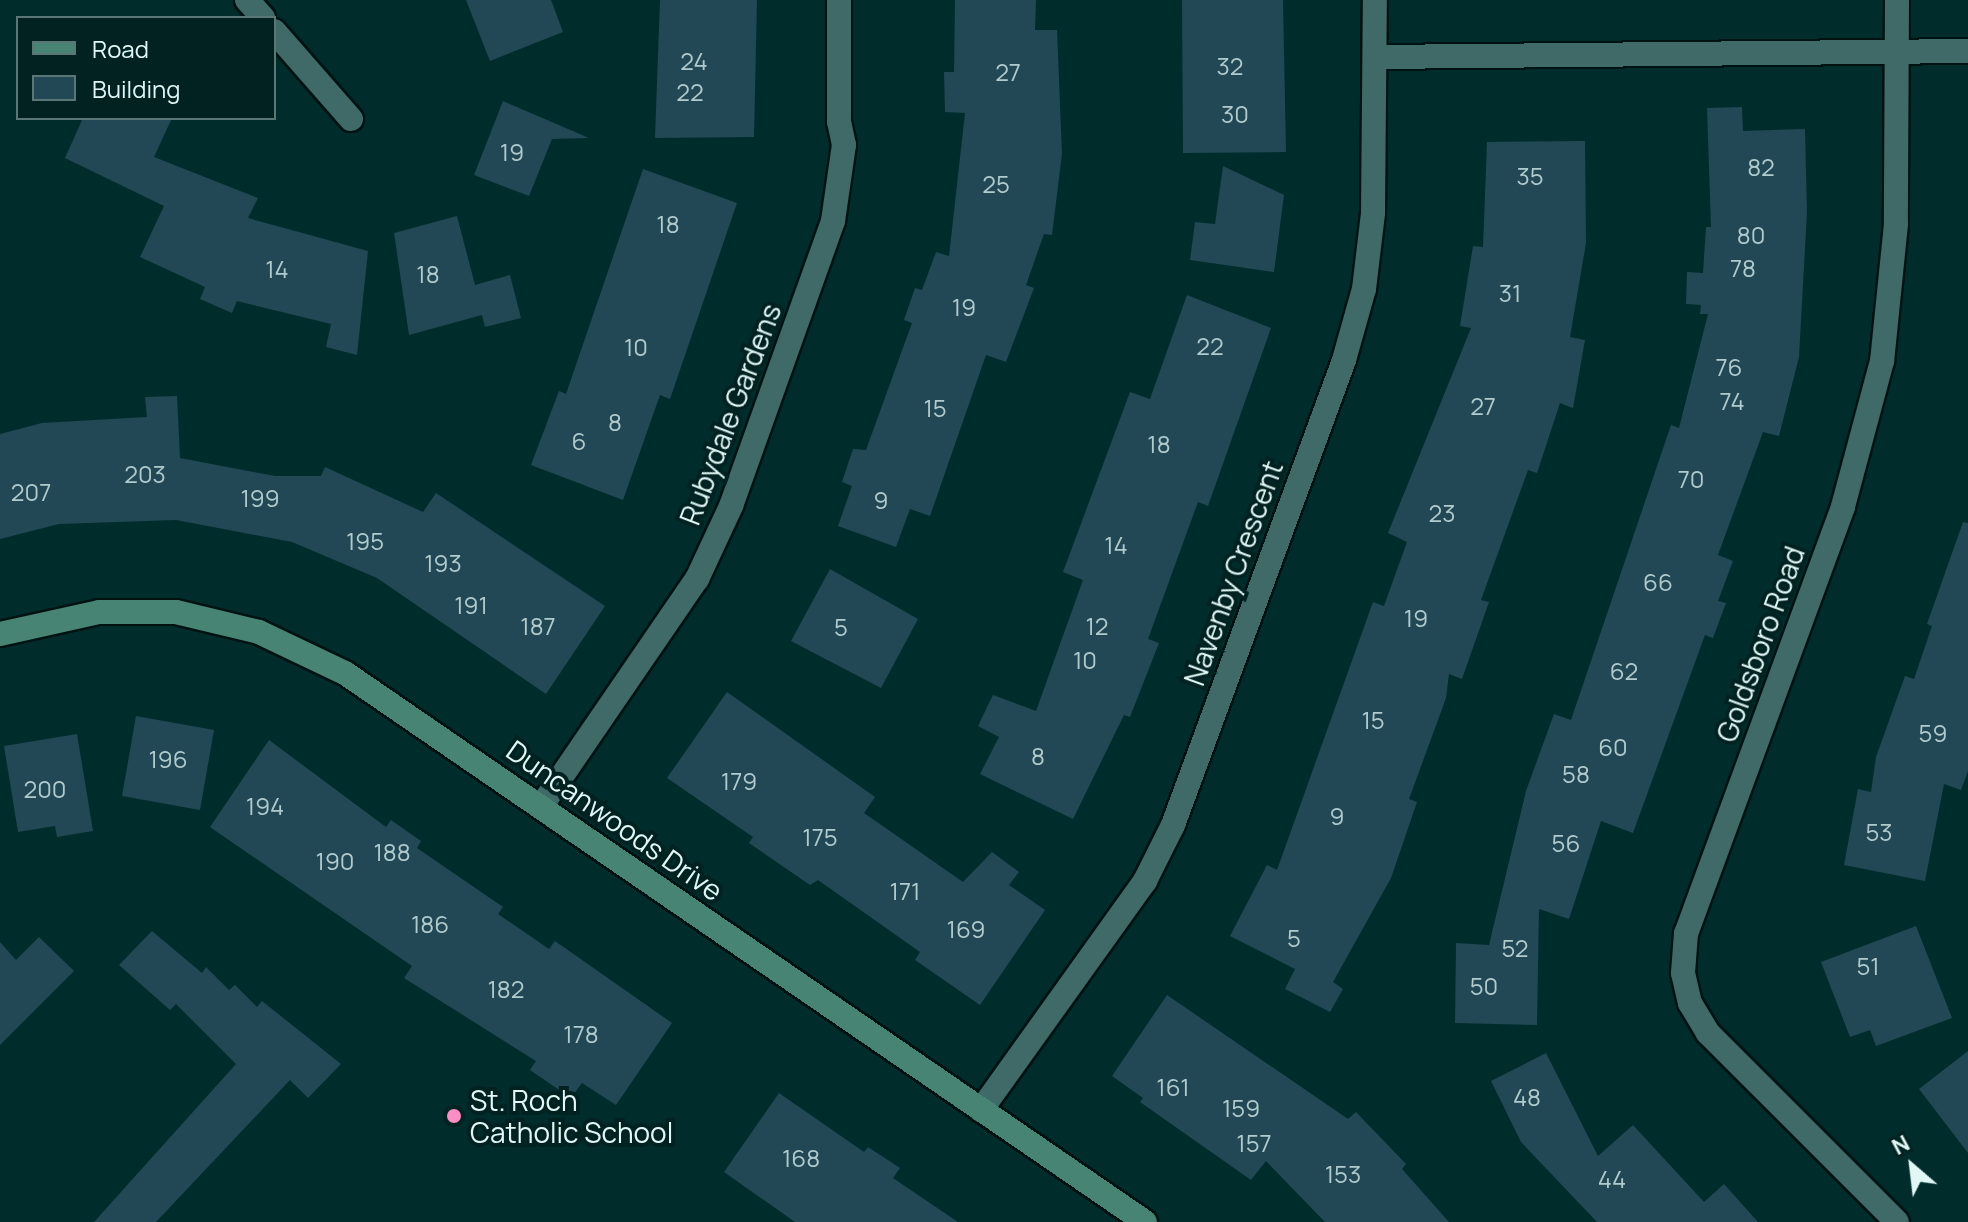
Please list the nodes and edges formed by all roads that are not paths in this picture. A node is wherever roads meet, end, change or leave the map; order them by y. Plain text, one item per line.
1 (247, 0) edge
2 (839, 0) edge
3 (1375, 0) edge
4 (1897, 0) edge
5 (261, 16) edge
6 (276, 33) edge
7 (1897, 51) junction
8 (1968, 51) edge
9 (1377, 57) junction
10 (351, 119) dead end
11 (0, 634) edge
12 (542, 805) junction
13 (981, 1110) junction
14 (1145, 1222) edge
15 (1897, 1222) edge

1 - 5 street
2 - 12 street, Rubydale Gardens
3 - 9 street, Navenby Crescent
4 - 7 street, Goldsboro Road
6 - 10 street
7 - 8 street
7 - 9 street
7 - 15 street, Goldsboro Road
9 - 13 street, Navenby Crescent
11 - 12 street, Duncanwoods Drive
12 - 13 street, Duncanwoods Drive
13 - 14 street, Duncanwoods Drive

